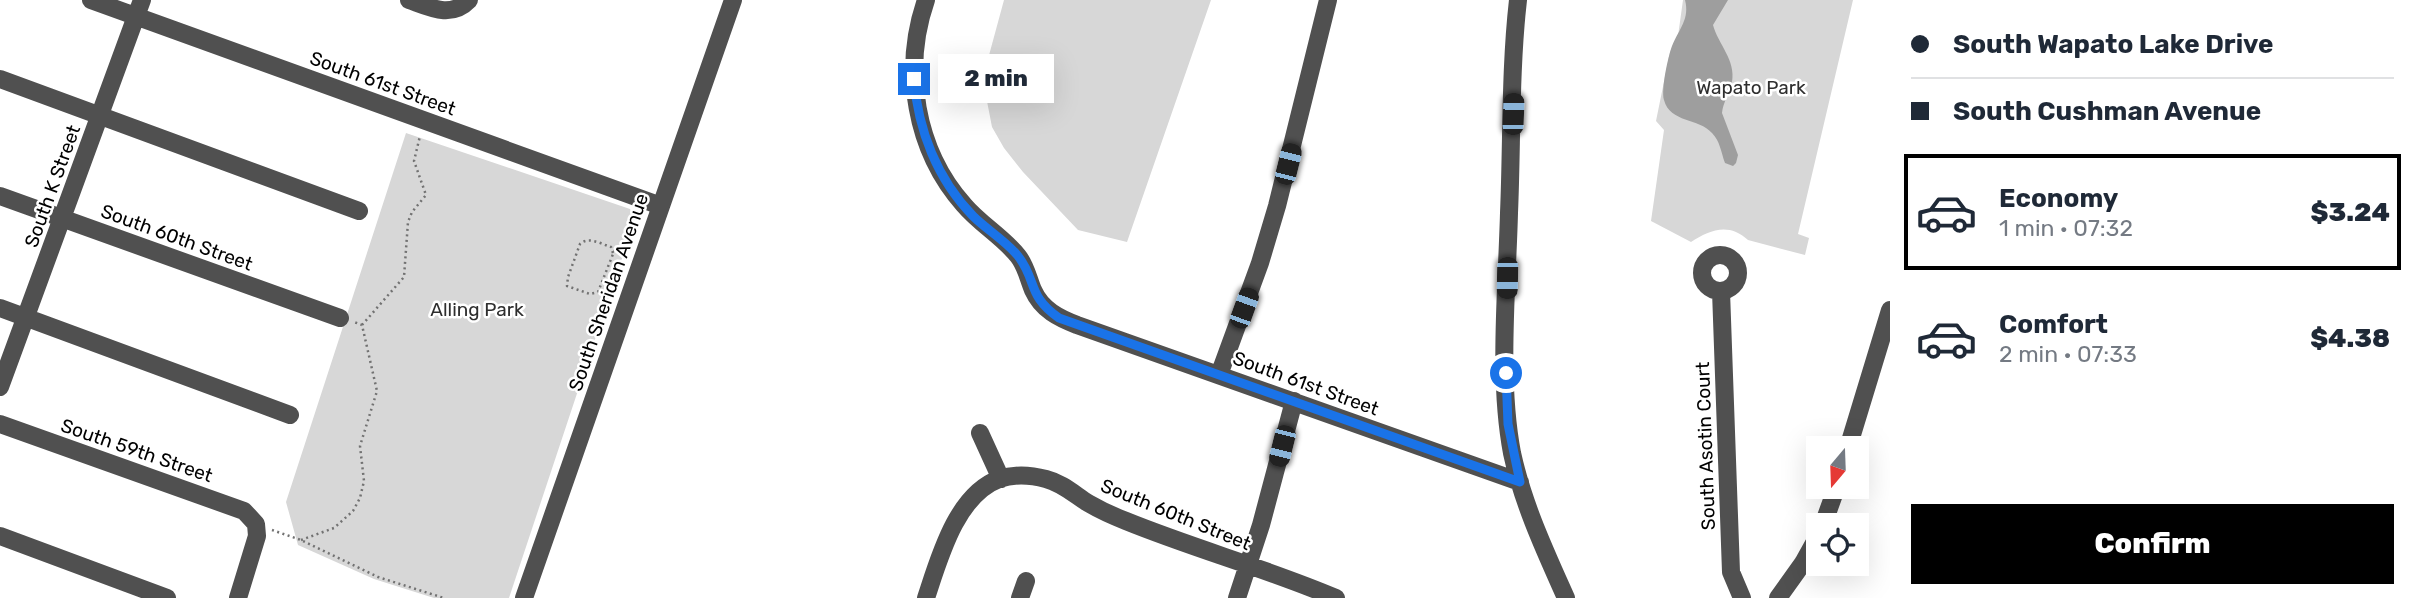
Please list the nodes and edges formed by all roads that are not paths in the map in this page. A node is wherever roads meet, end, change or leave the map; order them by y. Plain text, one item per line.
1 (91, 0) edge
2 (409, 0) edge
3 (733, 0) edge
4 (926, 0) edge
5 (1328, 0) edge
6 (1518, 0) edge
7 (465, 3) edge
8 (139, 8) edge
9 (0, 79) edge
10 (100, 115) junction
11 (0, 196) edge
12 (661, 206) junction
13 (359, 211) dead end
14 (62, 219) junction
15 (1721, 291) dead end
16 (0, 308) edge
17 (1890, 310) edge
18 (26, 317) junction
19 (340, 318) road end
20 (1219, 375) junction
21 (0, 387) edge
22 (1294, 401) junction
23 (290, 415) dead end
24 (0, 424) edge
25 (980, 433) dead end
26 (1852, 436) edge
27 (1001, 479) junction
28 (1520, 482) junction
29 (0, 536) edge
30 (1806, 558) edge
31 (1248, 566) junction
32 (167, 598) edge
33 (239, 598) edge
34 (524, 598) edge
35 (926, 598) edge
36 (1237, 598) edge
37 (1336, 598) edge
38 (1566, 598) edge
39 (1742, 598) edge
40 (1778, 598) edge

1 - 8 street, South 61st Street
2 - 7 street
3 - 12 street, South Sheridan Avenue
4 - 20 street, South 61st Street
5 - 20 street
6 - 28 street
8 - 10 street, South K Street
8 - 12 street, South 61st Street
9 - 10 street
10 - 13 street
10 - 14 street, South K Street
11 - 14 street, South 60th Street
12 - 34 street, South Sheridan Avenue
14 - 18 street, South K Street
14 - 19 street, South 60th Street
15 - 39 street, South Asotin Court
16 - 18 street
17 - 26 street
18 - 21 street, South K Street
18 - 23 street
20 - 22 street, South 61st Street
22 - 28 street, South 61st Street
22 - 31 street
24 - 33 street, South 59th Street
25 - 27 street
27 - 31 street, South 60th Street
27 - 35 street
28 - 38 street
29 - 32 street
30 - 40 street
31 - 36 street
31 - 37 street, South 60th Street

